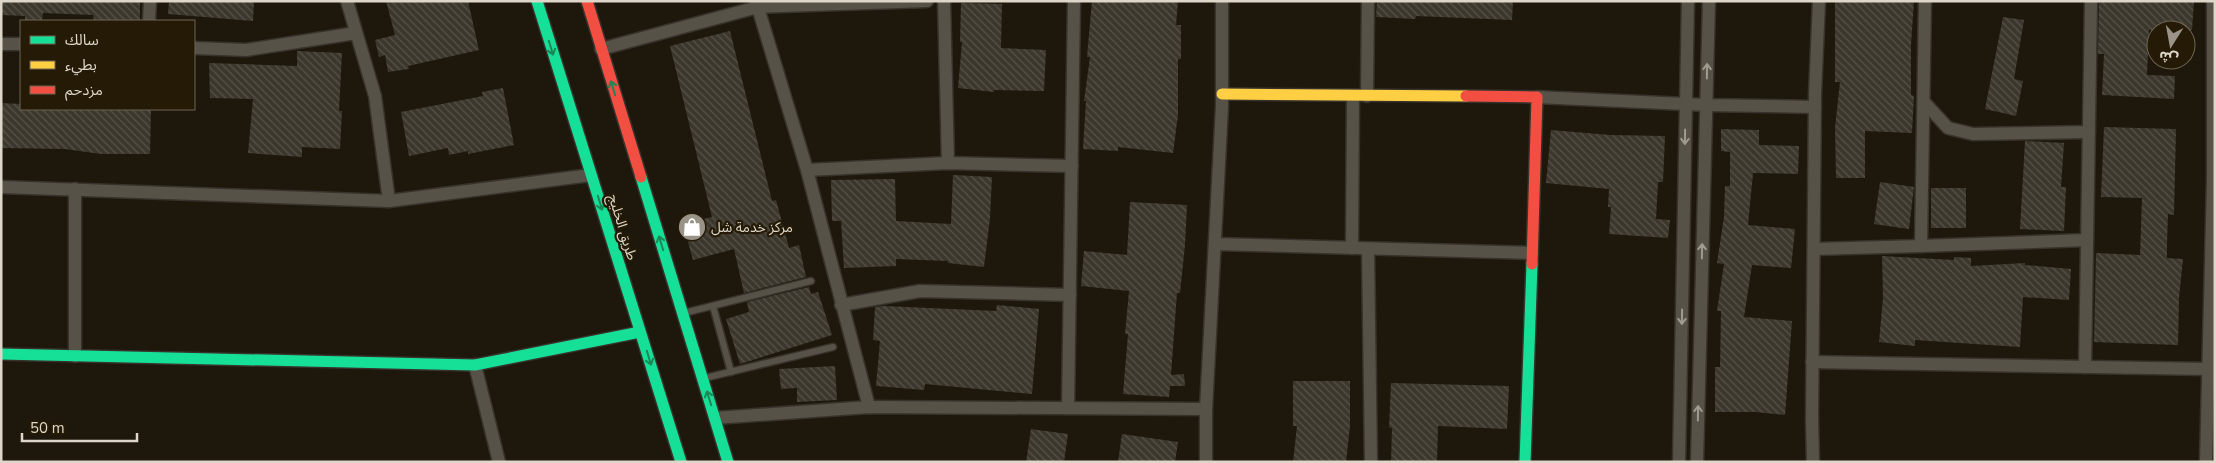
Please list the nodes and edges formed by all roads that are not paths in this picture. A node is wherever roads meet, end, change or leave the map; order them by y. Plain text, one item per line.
1 (150, 1) edge
2 (347, 1) edge
3 (537, 1) edge
4 (587, 1) edge
5 (927, 1) edge
6 (944, 1) edge
7 (1074, 1) edge
8 (1222, 1) edge
9 (1368, 1) edge
10 (1688, 1) edge
11 (1709, 1) edge
12 (1819, 1) edge
13 (1925, 1) edge
14 (2091, 1) edge
15 (2213, 1) edge
16 (757, 4) edge
17 (149, 20) edge
18 (356, 33) junction
19 (1, 44) edge
20 (20, 44) edge
21 (195, 48) edge
22 (601, 49) junction
23 (1222, 94) junction
24 (1353, 96) junction
25 (1366, 96) junction
26 (1537, 97) junction
27 (1924, 102) junction
28 (1686, 103) junction
29 (1706, 105) junction
30 (1815, 107) junction
31 (2089, 132) junction
32 (948, 163) junction
33 (1072, 166) junction
34 (806, 170) junction
35 (592, 175) junction
36 (1, 186) edge
37 (75, 189) junction
38 (389, 201) junction
39 (2087, 240) junction
40 (1215, 244) junction
41 (1921, 246) junction
42 (1352, 248) junction
43 (1368, 249) junction
44 (1814, 249) junction
45 (1532, 253) junction
46 (812, 281) dead end
47 (1070, 296) junction
48 (841, 305) junction
49 (714, 306) junction
50 (683, 314) junction
51 (640, 332) junction
52 (832, 347) dead end
53 (1, 354) edge
54 (75, 356) junction
55 (1812, 362) junction
56 (475, 364) junction
57 (2085, 367) junction
58 (2208, 369) junction
59 (731, 372) junction
60 (703, 378) junction
61 (869, 407) junction
62 (1068, 408) junction
63 (1206, 409) junction
64 (715, 418) junction
65 (499, 462) edge
66 (681, 462) edge
67 (728, 462) edge
68 (1206, 462) edge
69 (1372, 462) edge
70 (1525, 462) edge
71 (1679, 462) edge
72 (1697, 462) edge
73 (1813, 462) edge
74 (2206, 462) edge

1 - 17 street
2 - 18 street
3 -> 35 street, طريق الخليج
4 - 22 street
5 - 16 street
6 - 32 street
7 - 33 street
8 - 23 street
9 - 25 street
10 - 28 street
29 -> 11 street
12 - 30 street
13 - 27 street
14 - 31 street
15 - 58 street
16 - 22 street
16 - 34 street
18 - 21 street
18 - 38 street
19 - 20 street
50 -> 22 street
23 - 24 street
23 - 40 street
24 - 25 street
24 - 42 street
25 - 26 street
26 - 28 street
26 - 45 street
27 - 31 street
27 - 41 street
28 - 29 street
28 -> 71 street
29 - 30 street
72 -> 29 street
30 - 44 street
31 - 39 street
32 - 33 street
32 - 34 street
33 - 47 street
34 - 48 street
35 - 38 street
35 -> 51 street, طريق الخليج
36 - 37 street
37 - 38 street
37 - 54 street
39 - 41 street
39 - 57 street
40 - 42 street
40 - 63 street
41 - 44 street
42 - 43 street
43 - 45 street
43 - 69 street
44 - 55 street
45 - 70 street
46 - 49 lane
47 - 48 street
47 - 62 street
48 - 61 street
49 - 50 lane
49 - 59 lane
50 - 60 street
51 - 56 street
51 -> 66 street, طريق الخليج
52 - 59 lane
53 - 54 street
54 - 56 street
55 - 57 street
55 - 73 street
56 - 65 street
57 - 58 street
58 - 74 street
59 - 60 lane
64 -> 60 street
61 - 62 street
61 - 64 street
62 - 63 street
63 - 68 street
64 - 67 street

